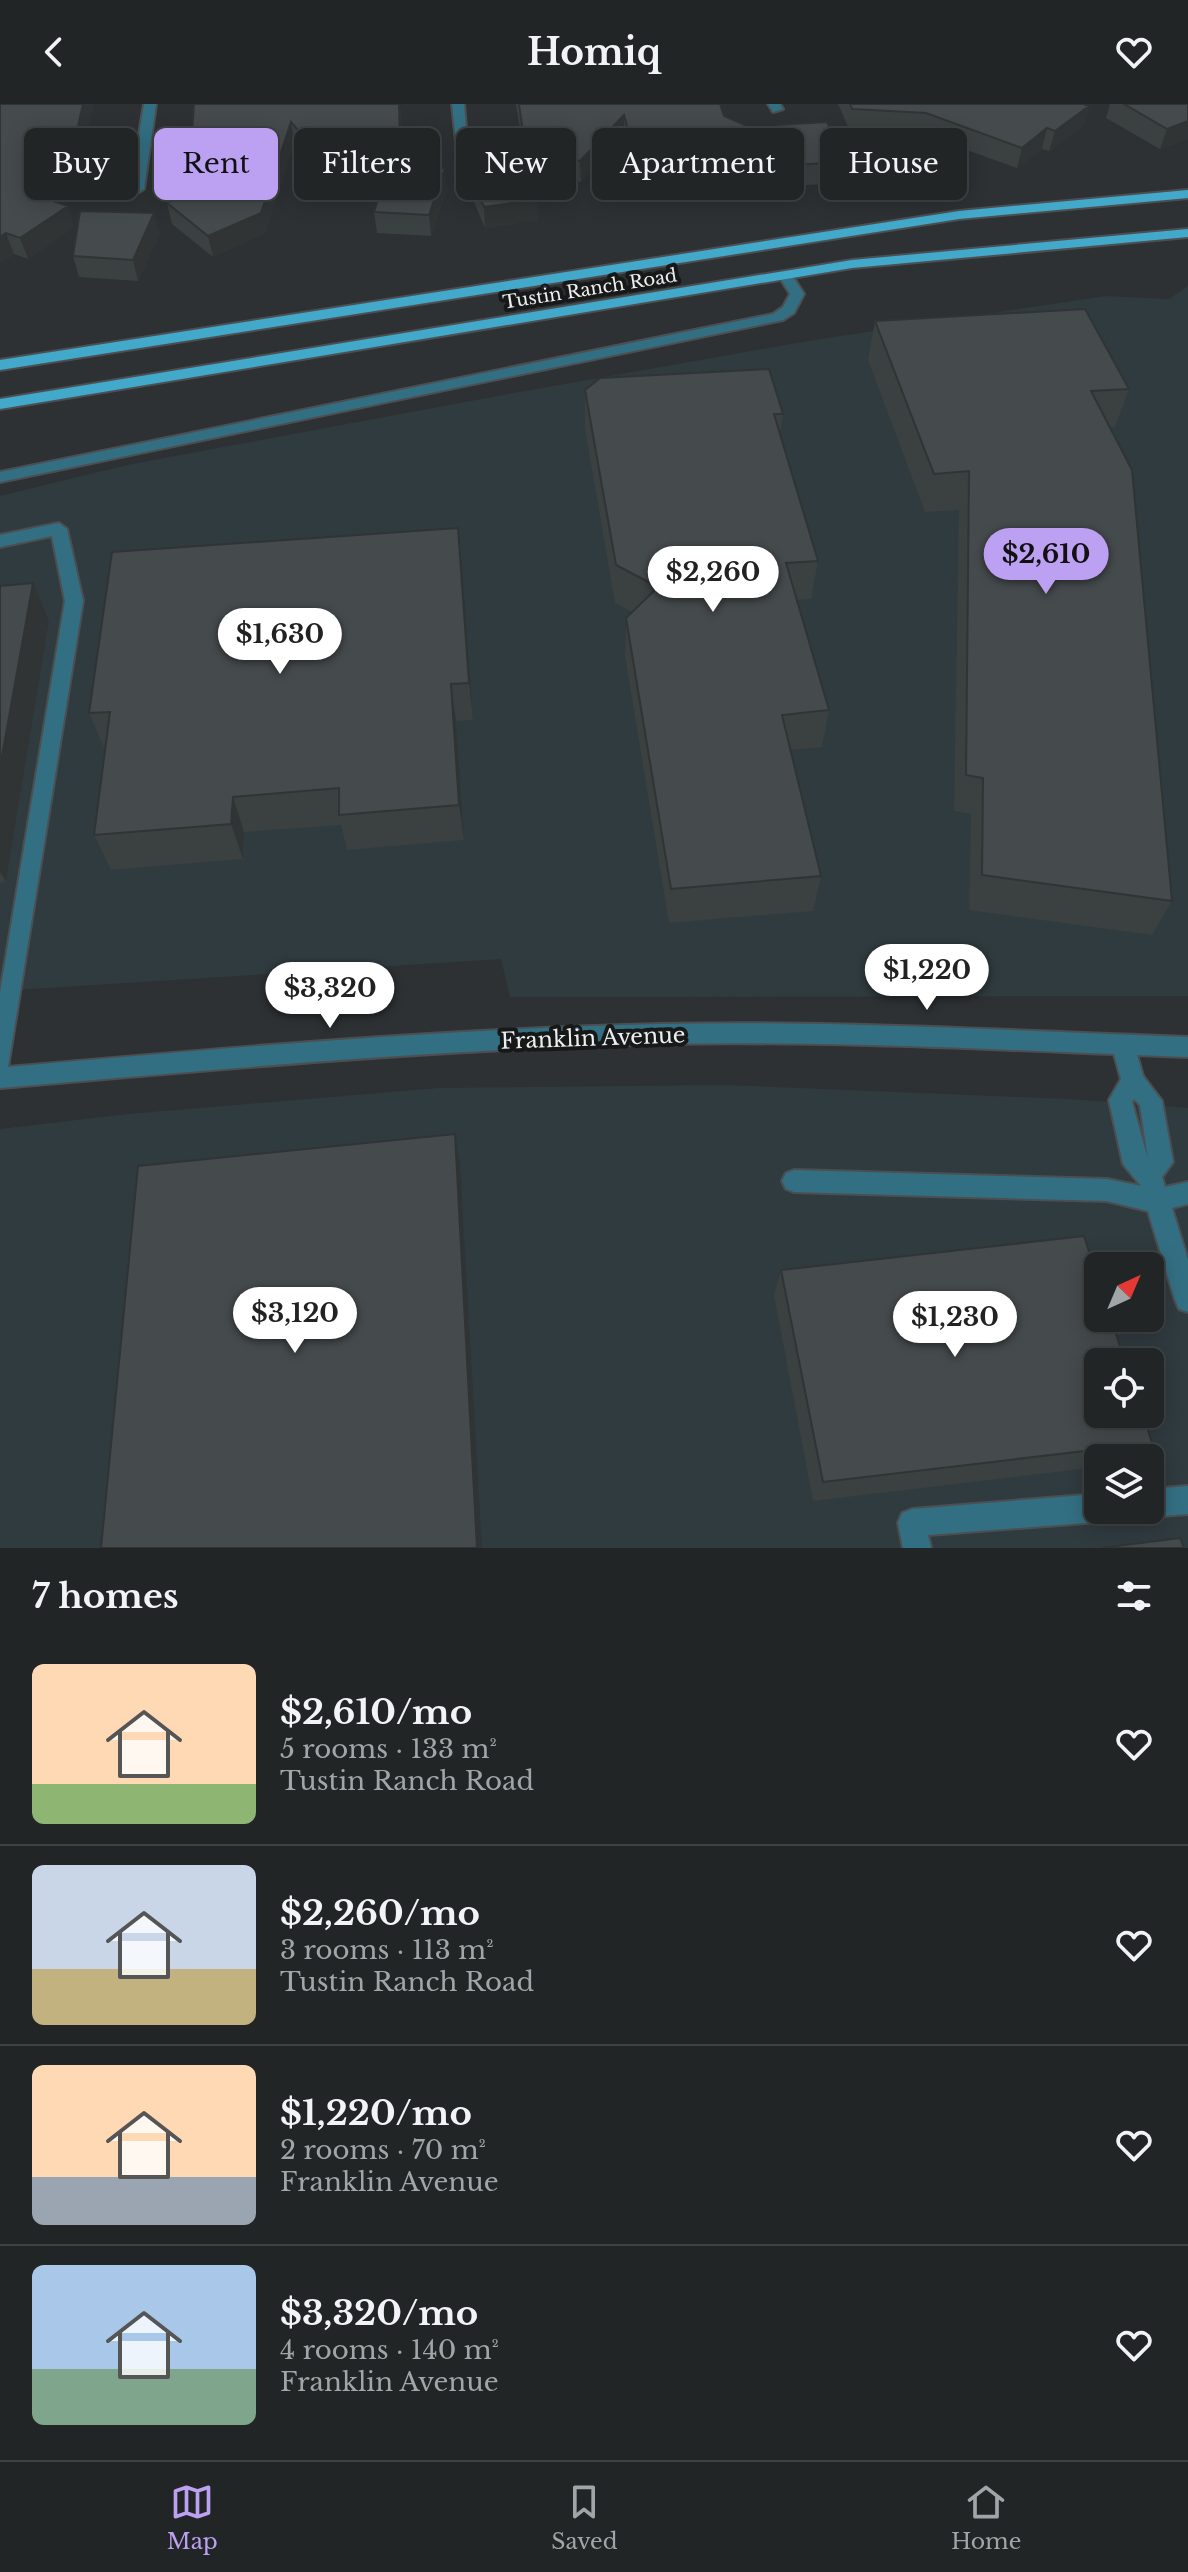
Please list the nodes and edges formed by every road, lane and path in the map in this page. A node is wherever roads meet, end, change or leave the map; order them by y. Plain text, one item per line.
1 (150, 104) edge
2 (458, 104) edge
3 (461, 128) edge
4 (138, 182) edge
5 (1188, 194) edge
6 (1188, 233) edge
7 (785, 275) junction
8 (0, 365) edge
9 (0, 404) edge
10 (0, 477) edge
11 (0, 541) edge
12 (1123, 1045) junction
13 (1188, 1047) edge
14 (0, 1060) edge
15 (0, 1078) edge
16 (794, 1181) dead end
17 (1188, 1193) edge
18 (1155, 1201) junction
19 (1188, 1300) edge
20 (1188, 1500) edge
21 (1164, 1502) edge
22 (1084, 1509) edge
23 (917, 1548) edge

1 - 4 street
2 - 3 street
5 - 8 main road, Tustin Ranch Road
6 - 7 main road, Tustin Ranch Road
7 - 9 main road, Tustin Ranch Road
7 - 10 street
11 - 14 street
12 - 13 street, Franklin Avenue
12 - 15 street, Franklin Avenue
12 - 18 street
16 - 18 street
17 - 18 street
18 - 19 street
20 - 21 street
22 - 23 street

